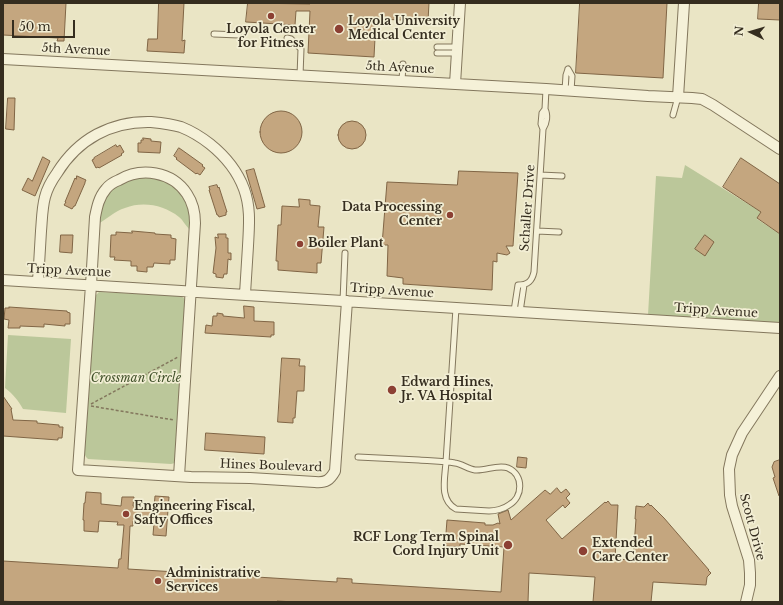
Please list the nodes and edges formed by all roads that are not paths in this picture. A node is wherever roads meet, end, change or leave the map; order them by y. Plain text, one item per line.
1 (460, 3) edge
2 (684, 3) edge
3 (214, 34) dead end
4 (239, 35) dead end
5 (287, 38) dead end
6 (437, 50) dead end
7 (457, 50) junction
8 (3, 59) edge
9 (402, 64) dead end
10 (300, 76) junction
11 (402, 81) junction
12 (454, 84) junction
13 (546, 89) junction
14 (678, 97) junction
15 (673, 114) dead end
16 (780, 149) edge
17 (540, 175) junction
18 (562, 176) dead end
19 (537, 231) junction
20 (559, 232) dead end
21 (346, 254) dead end
22 (3, 280) edge
23 (38, 282) junction
24 (91, 285) junction
25 (524, 285) junction
26 (191, 291) junction
27 (245, 294) junction
28 (345, 301) junction
29 (456, 308) junction
30 (517, 312) junction
31 (780, 328) edge
32 (778, 381) edge
33 (358, 457) dead end
34 (446, 462) junction
35 (179, 476) junction
36 (746, 602) edge

1 - 7 street
2 - 14 street
3 - 4 lane
5 - 10 lane
6 - 7 lane
7 - 12 street
8 - 10 street, 5th Avenue
9 - 11 lane
10 - 11 street, 5th Avenue
11 - 12 street, 5th Avenue
12 - 13 street, 5th Avenue
13 - 14 street, 5th Avenue
13 - 17 lane, Schaller Drive
14 - 15 lane
14 - 16 street, 5th Avenue
17 - 18 lane
17 - 19 lane, Schaller Drive
19 - 20 lane
19 - 25 lane, Schaller Drive
21 - 28 lane
22 - 23 street, Tripp Avenue
23 - 24 street, Tripp Avenue
23 - 27 street
24 - 26 street, Tripp Avenue
24 - 26 street
24 - 35 street, Hines Boulevard
25 - 30 lane, Schaller Drive
25 - 30 lane
26 - 27 street, Tripp Avenue
26 - 35 street
27 - 28 street, Tripp Avenue
28 - 29 street, Tripp Avenue
28 - 35 street, Hines Boulevard
29 - 30 street, Tripp Avenue
29 - 34 lane
30 - 31 street, Tripp Avenue
32 - 36 street, Scott Drive
33 - 34 lane
34 - 34 lane

